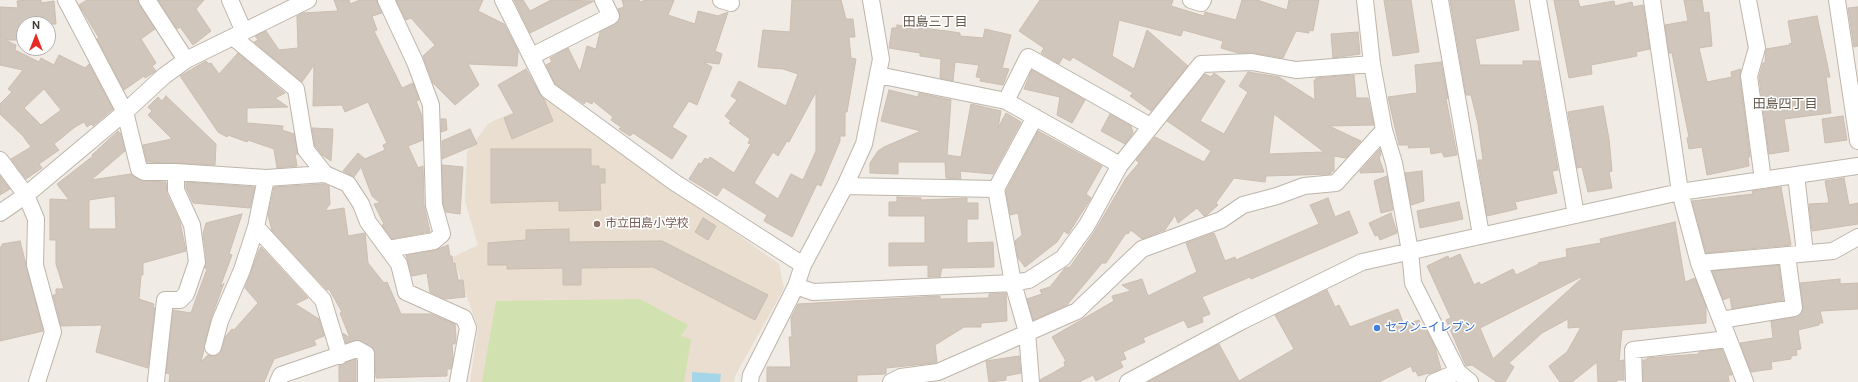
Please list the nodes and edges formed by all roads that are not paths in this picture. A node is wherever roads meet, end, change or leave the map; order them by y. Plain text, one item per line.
1 (66, 0) edge
2 (147, 0) edge
3 (230, 0) edge
4 (308, 0) edge
5 (386, 0) edge
6 (503, 0) edge
7 (603, 0) edge
8 (871, 0) edge
9 (1191, 0) edge
10 (1203, 0) edge
11 (1365, 0) edge
12 (1440, 0) edge
13 (1538, 0) edge
14 (1652, 0) edge
15 (1748, 0) edge
16 (1837, 0) edge
17 (238, 35) junction
18 (532, 56) junction
19 (186, 60) junction
20 (1372, 64) junction
21 (878, 75) junction
22 (1006, 101) junction
23 (126, 112) junction
24 (1034, 117) junction
25 (1150, 126) junction
26 (1384, 130) junction
27 (1858, 141) edge
28 (0, 160) edge
29 (1120, 165) junction
30 (1858, 166) edge
31 (176, 172) junction
32 (325, 174) junction
33 (1796, 175) junction
34 (266, 178) junction
35 (1763, 180) junction
36 (845, 186) junction
37 (996, 189) junction
38 (1680, 192) junction
39 (26, 195) junction
40 (0, 213) edge
41 (1576, 215) junction
42 (256, 227) junction
43 (1481, 235) junction
44 (1858, 237) edge
45 (388, 249) junction
46 (1410, 251) junction
47 (1805, 253) junction
48 (1787, 255) junction
49 (1699, 263) junction
50 (803, 265) junction
51 (1013, 283) junction
52 (796, 286) junction
53 (1721, 320) junction
54 (1027, 332) junction
55 (1728, 339) junction
56 (213, 347) dead end
57 (340, 356) junction
58 (1150, 377) edge
59 (1464, 377) edge
60 (156, 381) dead end
61 (37, 382) edge
62 (278, 382) edge
63 (366, 382) edge
64 (458, 382) edge
65 (750, 382) edge
66 (891, 382) edge
67 (1031, 382) edge
68 (1128, 382) edge
69 (1434, 382) edge
70 (1634, 382) edge
71 (1745, 382) edge

1 - 23 street
2 - 19 street
3 - 17 street
4 - 17 street
5 - 45 street
6 - 18 street
7 - 18 street
8 - 21 street
9 - 10 street
11 - 20 street
12 - 43 street
13 - 41 street
14 - 38 street
15 - 35 street
16 - 27 street
17 - 19 street
17 - 32 street
18 - 50 street
19 - 23 street
20 - 25 street
20 - 26 street
21 - 22 street
21 - 36 street
22 - 24 street
22 - 25 street
23 - 31 street
23 - 39 street
24 - 29 street
24 - 37 street
25 - 29 street
26 - 46 street
26 - 54 street
28 - 39 street
29 - 51 street
30 - 33 street
31 - 34 street
31 - 60 street
32 - 34 street
32 - 45 street
33 - 35 street
33 - 47 street
34 - 42 street
35 - 38 street
36 - 37 street
36 - 50 street
37 - 51 street
38 - 41 street
38 - 49 street
39 - 40 street
39 - 61 street
41 - 43 street
42 - 56 street
42 - 57 street
43 - 46 street
44 - 47 street
45 - 64 street
46 - 58 street
46 - 59 street
47 - 48 street
48 - 49 street
48 - 53 street
49 - 53 street
50 - 52 street
51 - 52 street
51 - 54 street
52 - 65 street
53 - 55 street
54 - 66 street
54 - 67 street
55 - 70 street
55 - 71 street
57 - 62 street
57 - 63 street
58 - 68 street
59 - 69 street

